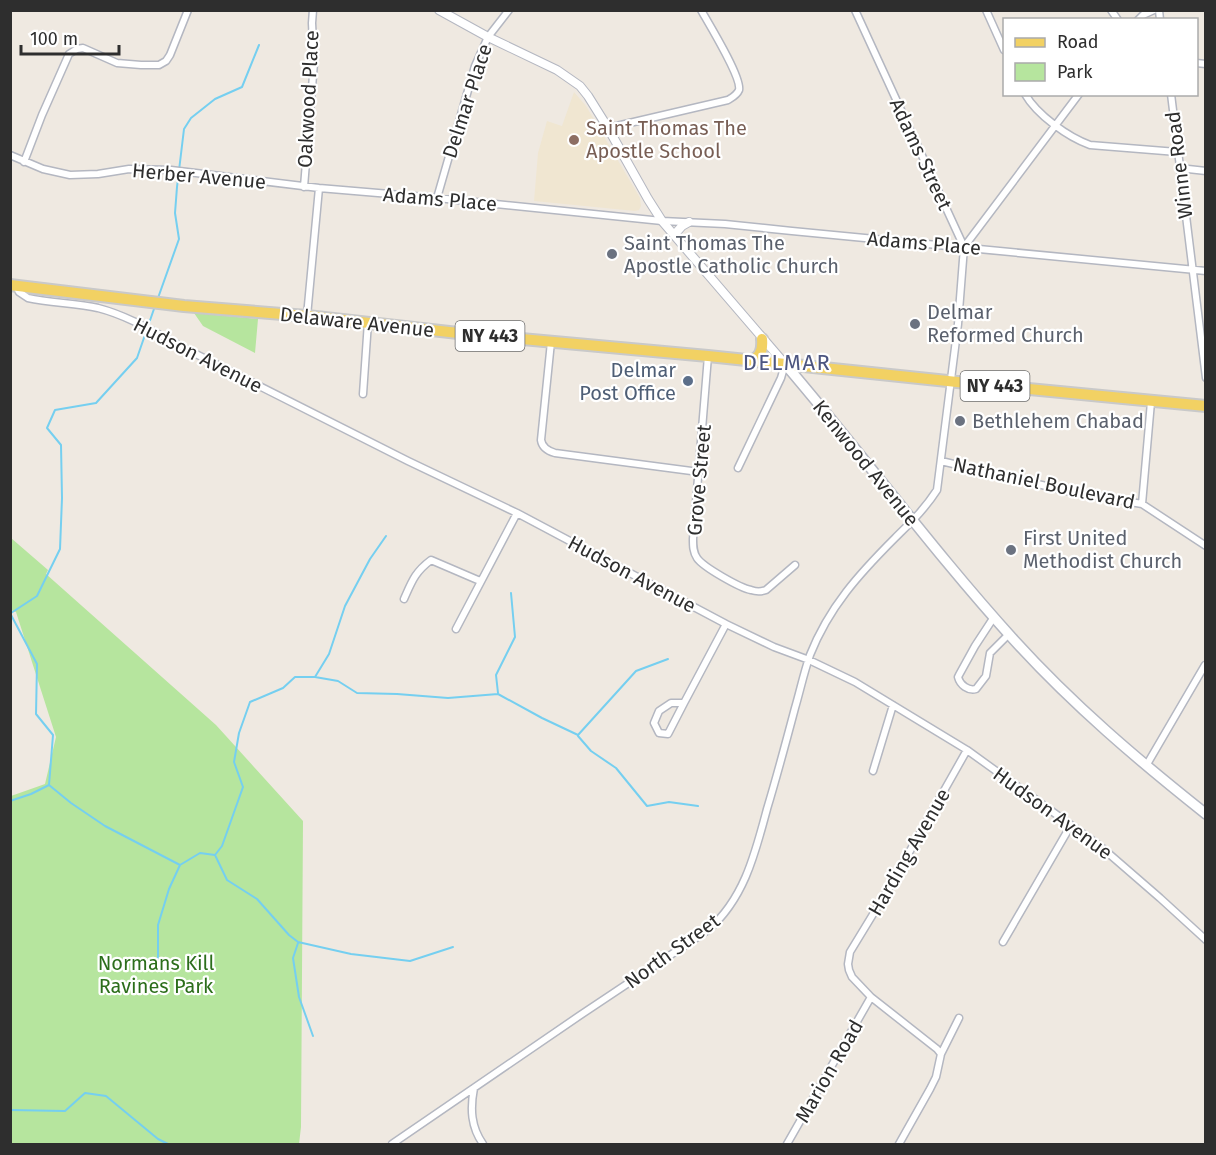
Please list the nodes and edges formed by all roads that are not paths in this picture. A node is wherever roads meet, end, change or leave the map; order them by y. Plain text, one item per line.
1 (188, 10) edge
2 (313, 10) edge
3 (439, 10) edge
4 (509, 10) edge
5 (701, 10) edge
6 (855, 10) edge
7 (986, 10) edge
8 (1156, 10) edge
9 (1140, 18) edge
10 (488, 37) junction
11 (1003, 46) edge
12 (1026, 96) edge
13 (1078, 96) edge
14 (1171, 96) edge
15 (1056, 126) junction
16 (608, 128) junction
17 (1178, 152) junction
18 (10, 155) edge
19 (24, 162) junction
20 (1179, 168) junction
21 (1206, 171) edge
22 (304, 187) junction
23 (319, 188) junction
24 (436, 198) junction
25 (662, 221) junction
26 (689, 222) junction
27 (674, 234) junction
28 (964, 247) junction
29 (1192, 270) junction
30 (1206, 271) edge
31 (13, 285) edge
32 (307, 316) junction
33 (369, 322) junction
34 (762, 339) junction
35 (551, 342) junction
36 (708, 356) junction
37 (750, 361) junction
38 (785, 364) junction
39 (1206, 378) edge
40 (951, 382) junction
41 (363, 394) dead end
42 (1151, 402) junction
43 (1206, 406) edge
44 (941, 461) junction
45 (738, 468) dead end
46 (699, 472) junction
47 (1142, 504) junction
48 (517, 513) junction
49 (913, 521) junction
50 (1206, 546) edge
51 (795, 565) dead end
52 (480, 581) junction
53 (404, 599) dead end
54 (994, 617) junction
55 (726, 624) junction
56 (456, 629) dead end
57 (1009, 634) junction
58 (810, 656) junction
59 (1205, 665) edge
60 (684, 702) junction
61 (893, 705) junction
62 (967, 750) junction
63 (1146, 766) junction
64 (873, 771) dead end
65 (1206, 814) edge
66 (1071, 825) junction
67 (1206, 940) edge
68 (1003, 942) dead end
69 (871, 997) junction
70 (959, 1018) dead end
71 (941, 1054) junction
72 (474, 1088) junction
73 (392, 1144) edge
74 (483, 1144) edge
75 (787, 1144) edge
76 (898, 1144) edge

1 - 19 street
2 - 22 street, Oakwood Place
3 - 10 street, Kenwood Avenue
4 - 10 street, Delmar Place
5 - 16 street
6 - 28 street, Adams Street
7 - 11 street
8 - 9 street
10 - 16 street, Kenwood Avenue
10 - 24 street, Delmar Place
12 - 15 street
13 - 15 street
14 - 17 street, Winne Road
15 - 17 street
15 - 28 street
16 - 25 street, Kenwood Avenue
17 - 20 street, Winne Road
18 - 19 street, Herber Avenue
19 - 22 street, Herber Avenue
20 - 21 street
20 - 29 street, Winne Road
22 - 23 street, Herber Avenue
23 - 24 street, Adams Place
23 - 32 street, Oakwood Place
24 - 25 street, Adams Place
25 - 26 street, Adams Place
25 - 27 street, Kenwood Avenue
26 - 27 street
26 - 28 street, Adams Place
27 - 34 street, Kenwood Avenue
28 - 29 street, Adams Place
28 - 40 street, Adams Street
29 - 30 street, Adams Place
29 - 39 street, Winne Road
31 - 32 main road, Delaware Avenue / NY 443
31 - 48 street, Hudson Avenue
32 - 33 main road, Delaware Avenue / NY 443
33 - 35 main road, Delaware Avenue / NY 443
33 - 41 street
34 - 37 main road
34 - 38 street, Kenwood Avenue
35 - 36 main road, Delaware Avenue / NY 443
35 - 46 street
36 - 37 main road, Delaware Avenue / NY 443
36 - 46 street, Grove Street
37 - 38 main road, Delaware Avenue / NY 443
38 - 40 main road, Delaware Avenue / NY 443
38 - 45 street
38 - 49 main road, Kenwood Avenue
40 - 42 main road, Delaware Avenue / NY 443
40 - 44 street, Adams Street
42 - 43 main road, Delaware Avenue / NY 443
42 - 47 street
44 - 47 street, Nathaniel Boulevard
44 - 49 street, Adams Street
46 - 51 street, Grove Street
47 - 50 street, Nathaniel Boulevard
48 - 52 street
48 - 55 street, Hudson Avenue
49 - 54 main road, Kenwood Avenue
49 - 58 street, Adams Street
52 - 53 street
52 - 56 street
54 - 57 main road, Kenwood Avenue
54 - 57 street
55 - 58 street, Hudson Avenue
55 - 60 street
57 - 63 main road, Kenwood Avenue
58 - 61 street, Hudson Avenue
58 - 72 street, North Street
59 - 63 street
60 - 60 street
61 - 62 street, Hudson Avenue
61 - 64 street
62 - 66 street, Hudson Avenue
62 - 69 street, Harding Avenue
63 - 65 main road, Kenwood Avenue
66 - 67 street, Hudson Avenue
66 - 68 street
69 - 71 street
69 - 75 street, Marion Road
70 - 71 street
71 - 76 street
72 - 73 street, North Street
72 - 74 street

